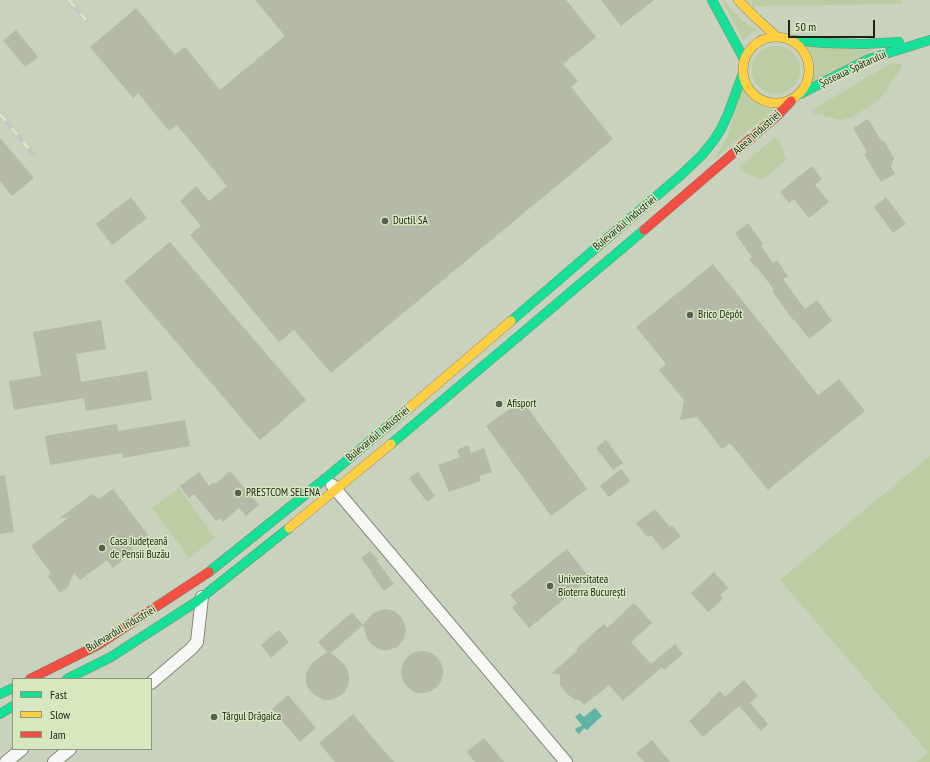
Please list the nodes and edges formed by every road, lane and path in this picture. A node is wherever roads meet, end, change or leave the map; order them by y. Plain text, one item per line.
1 (712, 0) edge
2 (738, 0) edge
3 (777, 37) junction
4 (790, 40) junction
5 (930, 40) edge
6 (744, 59) junction
7 (742, 76) junction
8 (800, 94) junction
9 (791, 100) junction
10 (722, 164) joint
11 (326, 478) junction
12 (336, 490) junction
13 (202, 597) junction
14 (32, 678) edge
15 (69, 678) edge
16 (153, 682) edge
17 (12, 688) edge
18 (0, 694) edge
19 (12, 707) edge
20 (0, 714) edge
21 (21, 750) edge
22 (69, 750) edge
23 (6, 762) edge
24 (54, 762) edge
25 (566, 762) edge

1 - 6 main road
2 - 3 main road
3 - 4 main road, Șoseaua Spătarului
3 - 6 main road, Șoseaua Spătarului
4 - 5 main road, Șoseaua Spătarului
4 - 8 main road, Șoseaua Spătarului
5 - 8 main road, Șoseaua Spătarului
6 - 7 main road, Șoseaua Spătarului
7 - 9 main road, Șoseaua Spătarului
7 - 11 main road, Bulevardul Industriei
8 - 9 main road, Șoseaua Spătarului
9 - 10 main road, Aleea Industriei
10 - 12 main road, Bulevardul Industriei
11 - 12 street
11 - 14 main road, Bulevardul Industriei
12 - 13 main road, Bulevardul Industriei
12 - 25 street
13 - 15 main road, Bulevardul Industriei
13 - 16 street
17 - 18 main road
19 - 20 main road
21 - 23 street
22 - 24 street

